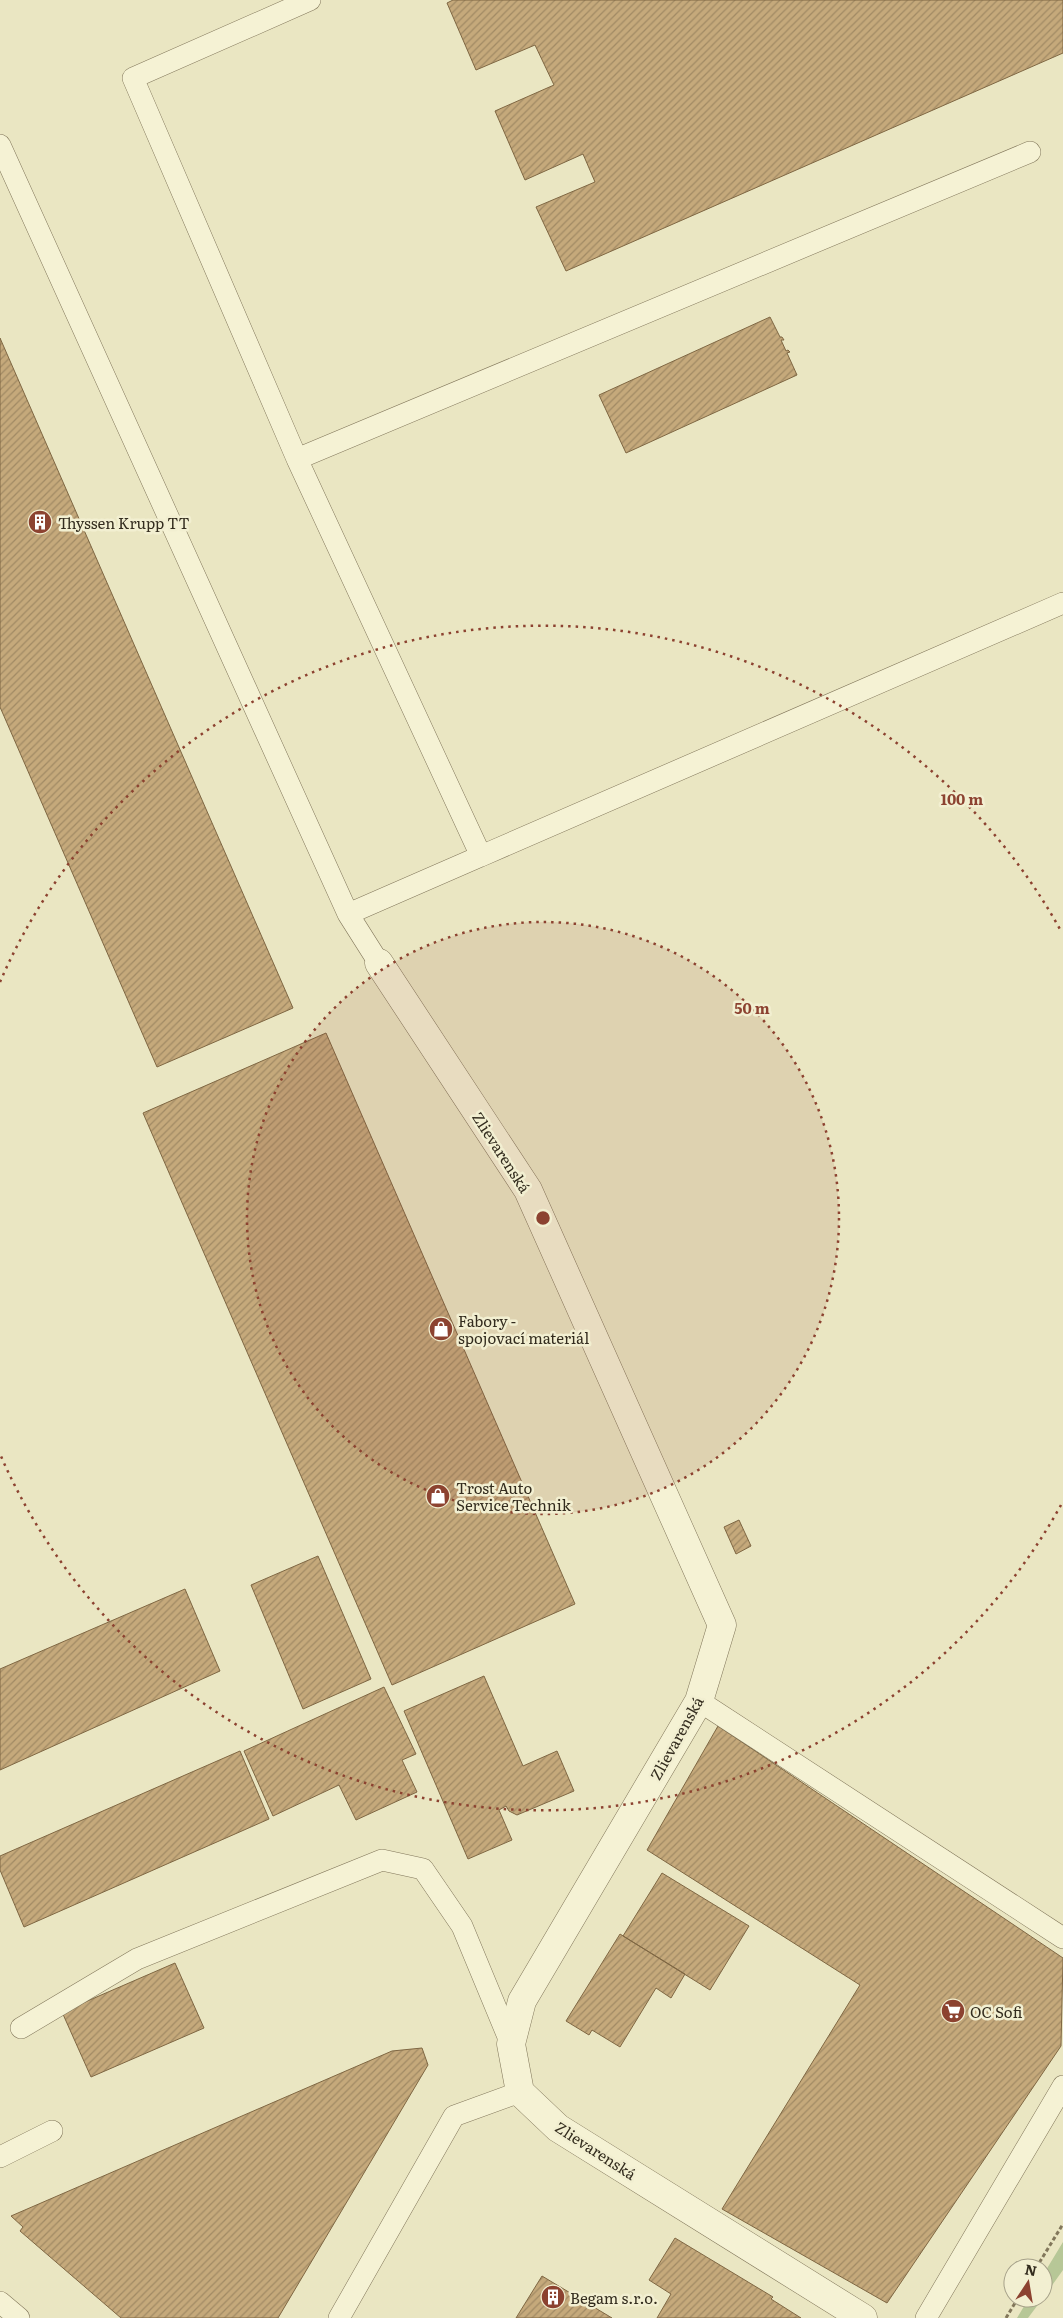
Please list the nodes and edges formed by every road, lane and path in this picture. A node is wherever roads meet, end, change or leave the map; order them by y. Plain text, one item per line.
1 (310, 0) edge
2 (0, 145) edge
3 (1030, 152) dead end
4 (297, 459) junction
5 (1063, 603) edge
6 (481, 856) junction
7 (348, 914) junction
8 (379, 963) joint
9 (699, 1701) junction
10 (1063, 1938) edge
11 (21, 2028) dead end
12 (511, 2044) junction
13 (1063, 2086) edge
14 (520, 2092) junction
15 (52, 2131) dead end
16 (0, 2157) edge
17 (1063, 2224) edge
18 (1042, 2258) edge
19 (0, 2302) edge
20 (19, 2318) edge
21 (339, 2318) edge
22 (863, 2318) edge
23 (926, 2318) edge

1 - 4 lane
2 - 7 lane
3 - 4 lane
4 - 6 lane
5 - 6 lane
6 - 7 lane
7 - 8 lane
8 - 9 street, Zlievarenská
9 - 10 lane
9 - 12 street, Zlievarenská
11 - 12 lane
12 - 14 street, Zlievarenská
13 - 23 lane
14 - 21 lane
14 - 22 street, Zlievarenská
15 - 16 lane
17 - 18 path
19 - 20 lane

